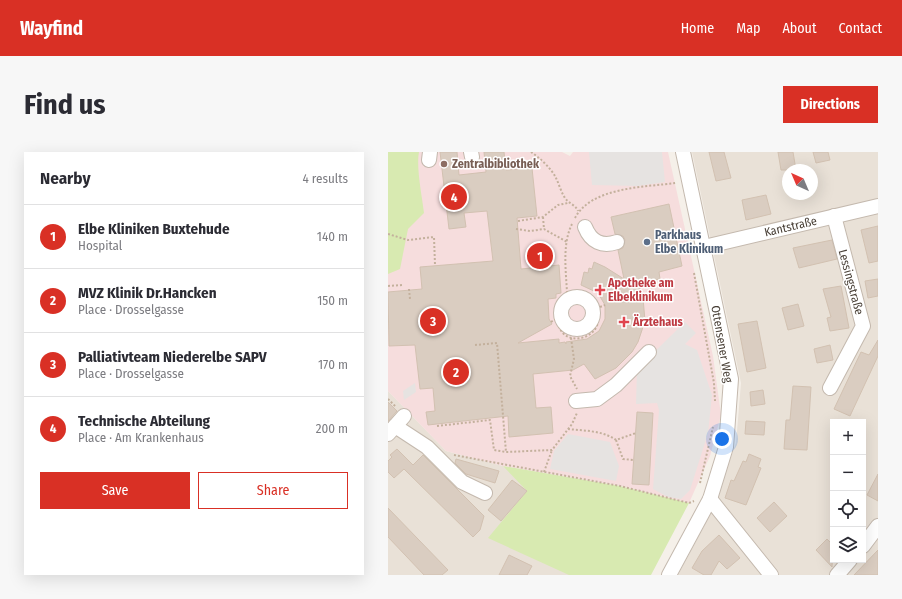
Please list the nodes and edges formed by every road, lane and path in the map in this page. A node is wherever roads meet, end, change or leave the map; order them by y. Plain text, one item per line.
1 (531, 152) edge
2 (683, 152) edge
3 (677, 183) dead end
4 (568, 203) junction
5 (878, 206) edge
6 (578, 211) junction
7 (834, 216) junction
8 (543, 217) junction
9 (518, 221) dead end
10 (585, 227) dead end
11 (516, 229) dead end
12 (544, 229) junction
13 (388, 234) edge
14 (567, 242) junction
15 (617, 242) dead end
16 (704, 247) junction
17 (435, 265) dead end
18 (693, 265) dead end
19 (402, 285) dead end
20 (388, 286) edge
21 (409, 289) dead end
22 (567, 293) junction
23 (410, 299) dead end
24 (605, 305) dead end
25 (600, 307) junction
26 (598, 318) junction
27 (557, 320) junction
28 (580, 334) junction
29 (571, 338) junction
30 (581, 338) junction
31 (475, 345) dead end
32 (649, 352) dead end
33 (830, 388) dead end
34 (388, 399) edge
35 (577, 401) junction
36 (715, 403) dead end
37 (714, 423) dead end
38 (396, 425) edge
39 (437, 426) dead end
40 (568, 429) junction
41 (636, 433) dead end
42 (616, 440) junction
43 (552, 450) junction
44 (506, 452) junction
45 (450, 454) dead end
46 (633, 460) dead end
47 (544, 472) junction
48 (699, 486) dead end
49 (485, 493) dead end
50 (703, 500) junction
51 (878, 526) edge
52 (866, 542) edge
53 (847, 563) edge
54 (669, 575) edge
55 (771, 575) edge
56 (837, 575) edge

1 - 4 path
2 - 16 street, Ottensener Weg
3 - 6 path
4 - 6 path
4 - 8 path
5 - 7 street, Kantstraße
6 - 14 path
7 - 16 street, Kantstraße
7 - 33 street, Lessingstraße
8 - 9 path
8 - 12 path
10 - 15 street
11 - 12 path
12 - 14 path
13 - 17 path
14 - 22 path
16 - 50 street, Ottensener Weg
18 - 36 path
19 - 20 path
21 - 23 path
22 - 25 path
22 - 27 path
24 - 25 path
25 - 26 path
26 - 28 path
26 - 30 path
27 - 28 path
27 - 29 path
28 - 30 path
29 - 30 path
29 - 35 path
31 - 44 path
32 - 35 street
34 - 38 path
35 - 40 path
37 - 48 path
38 - 49 street
39 - 44 path
40 - 42 path
40 - 43 path
41 - 42 path
42 - 46 path
43 - 44 path
43 - 47 path
45 - 47 path
47 - 50 path
50 - 54 street, Ottensener Weg
50 - 55 street
51 - 52 street
53 - 56 street

